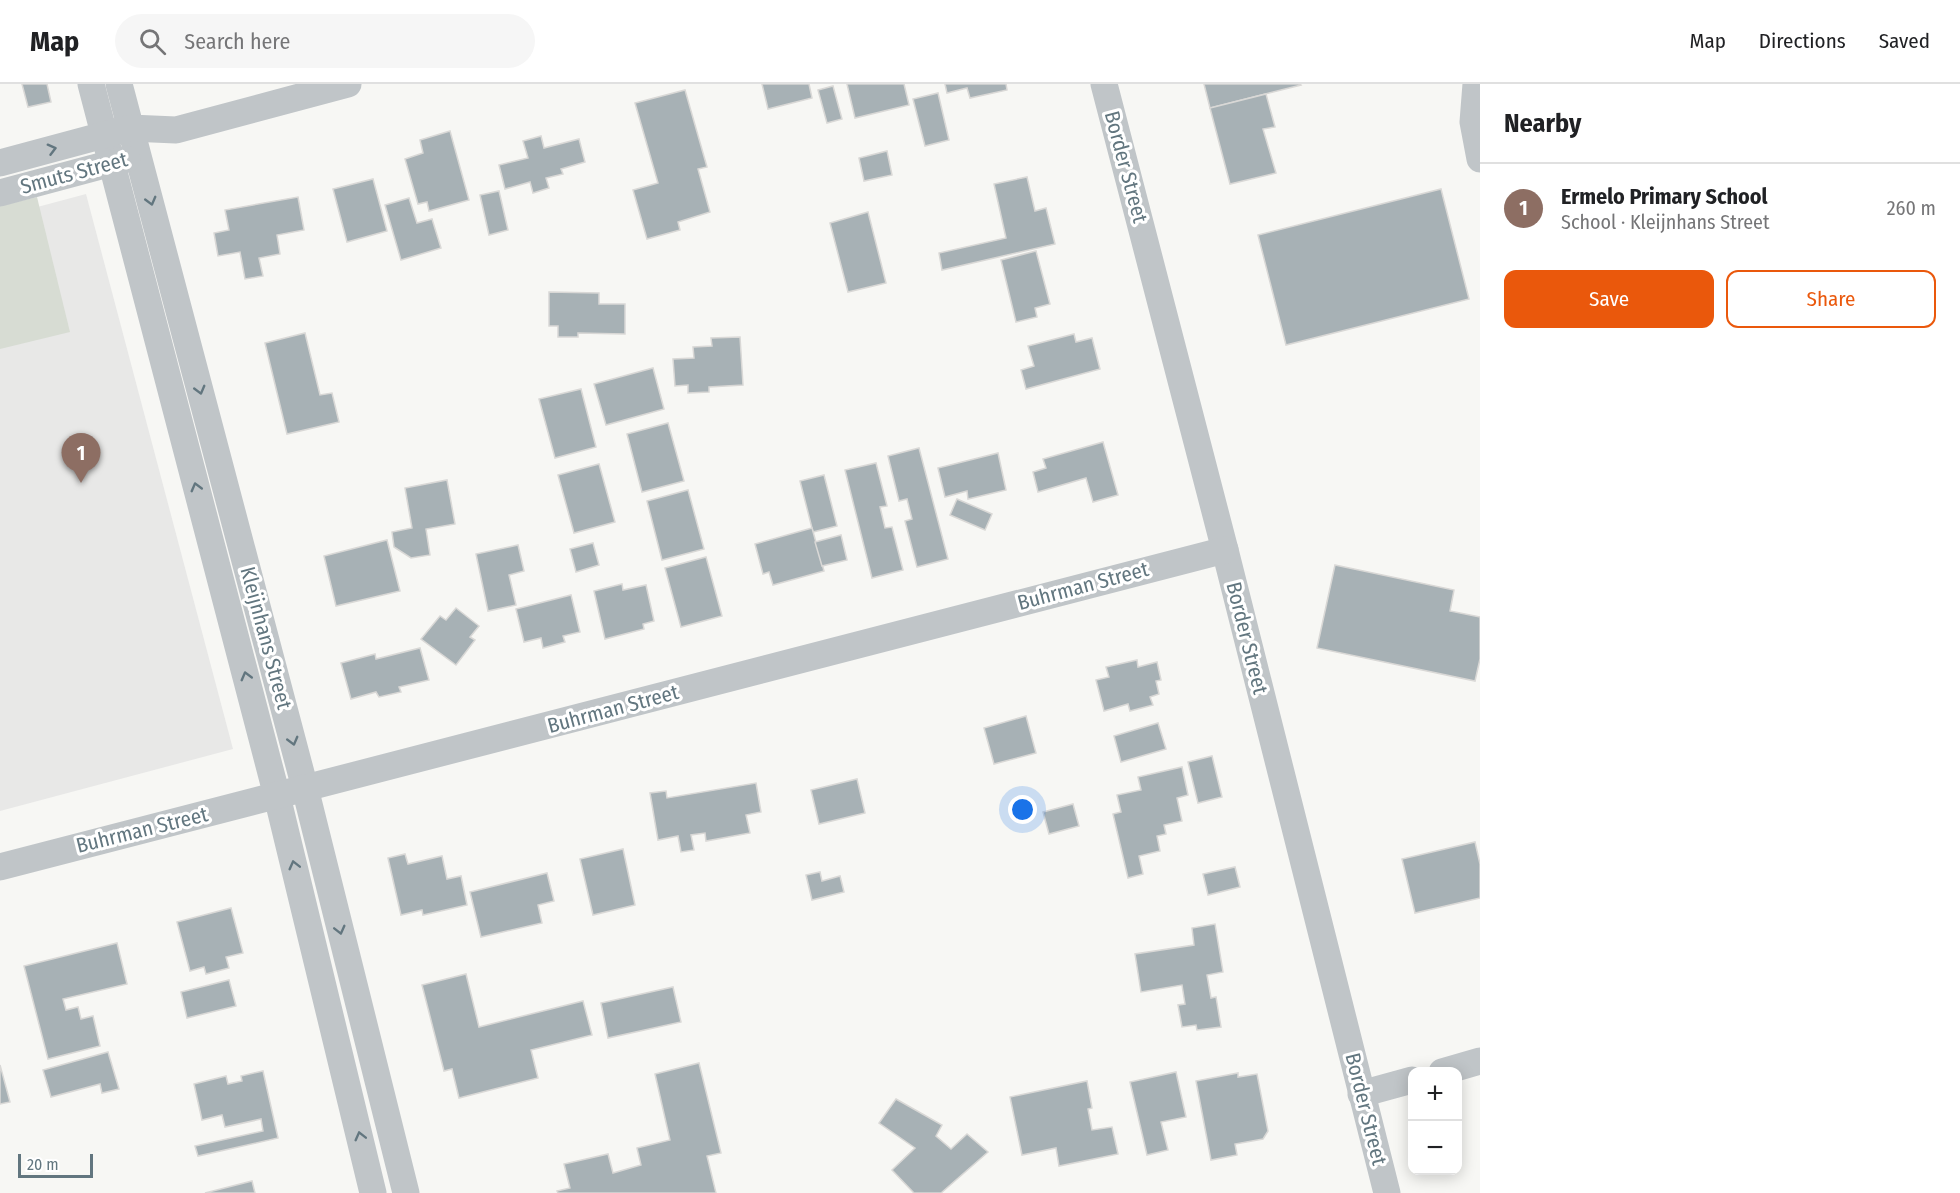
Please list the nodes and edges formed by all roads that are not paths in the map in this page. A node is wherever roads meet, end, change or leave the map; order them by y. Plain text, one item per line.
1 (91, 84) edge
2 (119, 84) edge
3 (348, 84) edge
4 (1104, 84) edge
5 (1476, 84) edge
6 (130, 128) junction
7 (176, 130) junction
8 (104, 136) junction
9 (139, 156) junction
10 (1480, 159) edge
11 (0, 163) edge
12 (111, 163) junction
13 (0, 194) edge
14 (1225, 549) junction
15 (305, 788) junction
16 (277, 796) junction
17 (0, 867) edge
18 (1480, 1061) edge
19 (1457, 1067) edge
20 (1408, 1081) edge
21 (1362, 1094) junction
22 (373, 1193) edge
23 (406, 1193) edge
24 (1387, 1193) edge

1 - 8 street, Kleijnhans Street
2 - 6 street, Kleijnhans Street
3 - 7 street, Smuts Street
4 - 14 street, Border Street
5 - 10 street
6 - 7 street, Smuts Street
6 - 8 street, Smuts Street
6 - 9 street, Kleijnhans Street
7 - 9 street, Smuts Street
11 -> 8 street, Smuts Street
8 - 12 street, Kleijnhans Street
9 - 12 street, Smuts Street
9 -> 15 street, Kleijnhans Street
12 - 13 street, Smuts Street
16 -> 12 street, Kleijnhans Street
14 - 15 street, Buhrman Street
14 - 21 street, Border Street
15 - 16 street, Buhrman Street
15 -> 23 street, Kleijnhans Street
16 - 17 street, Buhrman Street
22 -> 16 street, Kleijnhans Street
18 - 19 street
20 - 21 street
21 - 24 street, Border Street

